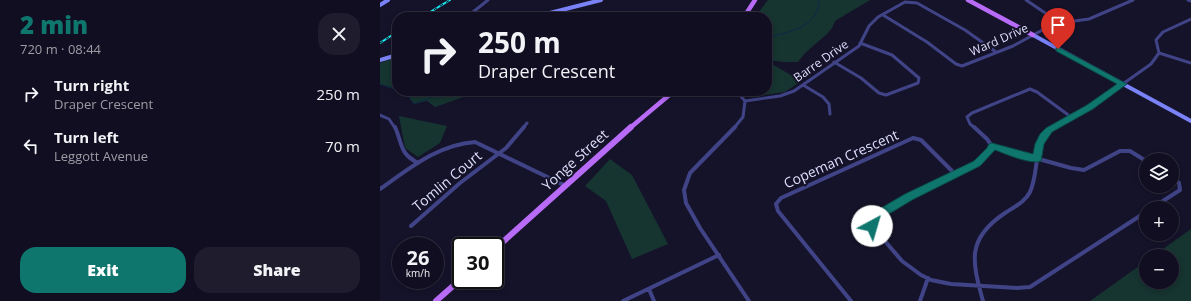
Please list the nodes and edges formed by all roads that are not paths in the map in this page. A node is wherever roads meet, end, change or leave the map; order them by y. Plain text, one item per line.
1 (388, 0) edge
2 (488, 0) edge
3 (601, 0) edge
4 (755, 0) edge
5 (968, 0) edge
6 (1026, 0) edge
7 (1121, 0) edge
8 (1133, 0) edge
9 (1126, 3) junction
10 (380, 5) edge
11 (473, 12) edge
12 (554, 12) edge
13 (747, 12) edge
14 (883, 15) junction
15 (1191, 19) edge
16 (1060, 23) junction
17 (1033, 35) junction
18 (860, 43) junction
19 (996, 52) junction
20 (1159, 53) junction
21 (392, 56) edge
22 (380, 60) edge
23 (834, 62) junction
24 (1191, 63) edge
25 (1123, 84) junction
26 (803, 85) junction
27 (668, 96) edge
28 (740, 96) edge
29 (745, 101) junction
30 (830, 114) dead end
31 (380, 115) edge
32 (1071, 118) junction
33 (1191, 121) edge
34 (527, 124) dead end
35 (992, 146) junction
36 (498, 153) junction
37 (1139, 157) edge
38 (1038, 159) junction
39 (418, 162) junction
40 (955, 174) junction
41 (566, 186) junction
42 (380, 189) edge
43 (1175, 193) edge
44 (1163, 201) edge
45 (1139, 217) edge
46 (411, 226) dead end
47 (504, 241) edge
48 (719, 255) junction
49 (928, 278) junction
50 (979, 286) junction
51 (452, 287) edge
52 (649, 289) junction
53 (436, 301) edge
54 (623, 301) edge
55 (654, 301) edge
56 (749, 301) edge
57 (852, 301) edge
58 (920, 301) edge
59 (983, 301) edge

1 - 10 street
2 - 11 street
3 - 12 street
4 - 13 main road
5 - 17 main road
6 - 16 street
7 - 9 street
8 - 9 street, Ward Drive
9 - 16 street, Ward Drive
14 - 18 street, Barre Drive
14 - 19 street, Barre Drive
14 - 19 street, Ward Drive
15 - 20 street
16 - 17 street, Ward Drive
17 - 19 street, Ward Drive
17 - 25 street
18 - 23 street, Barre Drive
18 - 23 street
20 - 24 street
20 - 25 street
21 - 22 street
23 - 26 street, Barre Drive
25 - 32 street
25 - 33 street
26 - 29 street, Barre Drive
26 - 30 street
27 - 41 main road, Yonge Street
28 - 29 street
29 - 48 street
31 - 39 street
32 - 35 street
32 - 38 street
34 - 36 street, Tomlin Court
35 - 38 street
35 - 40 street
36 - 39 street
36 - 41 street
36 - 46 street, Tomlin Court
37 - 38 street
38 - 50 street
39 - 42 street
40 - 49 street
40 - 57 street, Copeman Crescent
41 - 47 main road, Yonge Street
43 - 44 street
45 - 50 street
48 - 52 street
48 - 56 street
49 - 50 street
49 - 58 street
50 - 59 street
51 - 53 main road
52 - 54 street
52 - 55 street

